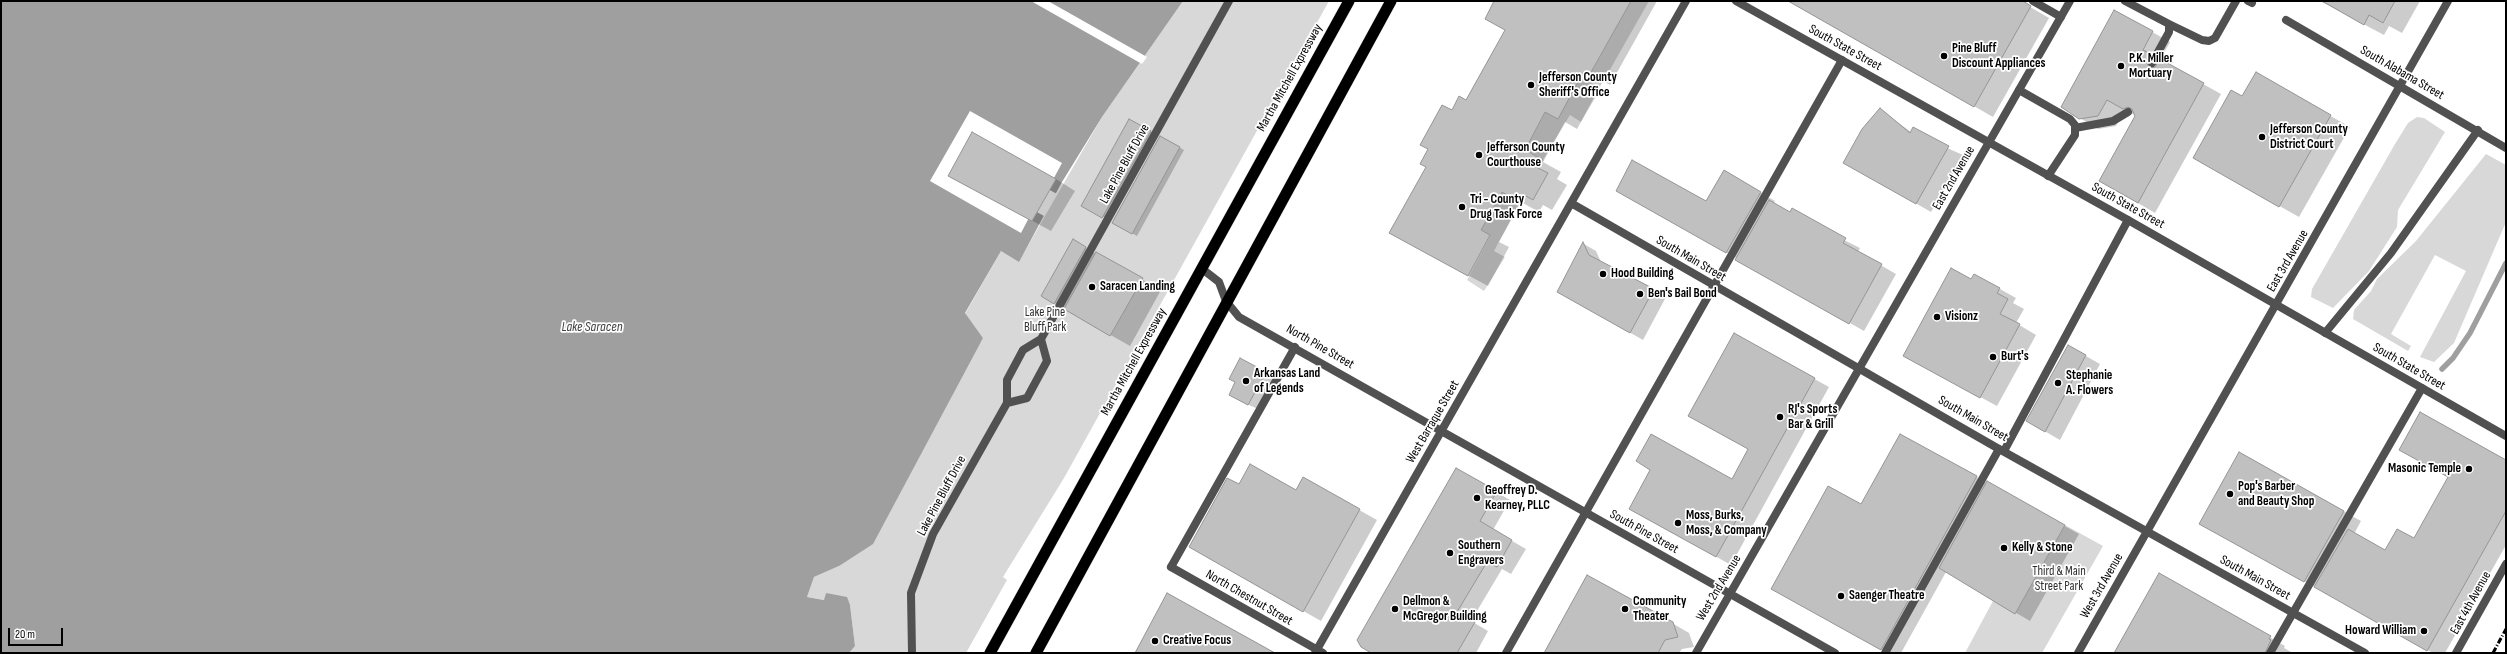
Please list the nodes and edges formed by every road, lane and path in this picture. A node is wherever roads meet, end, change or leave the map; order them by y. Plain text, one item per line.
1 (1230, 1) edge
2 (1349, 1) edge
3 (1391, 1) edge
4 (1686, 1) edge
5 (1736, 1) edge
6 (2033, 1) edge
7 (2070, 1) edge
8 (2125, 1) edge
9 (2236, 1) edge
10 (2448, 1) edge
11 (2061, 17) junction
12 (2286, 20) dead end
13 (2168, 24) junction
14 (1842, 60) junction
15 (2152, 63) dead end
16 (2400, 88) junction
17 (2018, 90) junction
18 (2128, 112) dead end
19 (2076, 128) junction
20 (2478, 130) junction
21 (1988, 143) junction
22 (2506, 148) edge
23 (2048, 176) junction
24 (1571, 203) junction
25 (2128, 220) junction
26 (1201, 268) junction
27 (1715, 286) junction
28 (1226, 301) junction
29 (2276, 305) junction
30 (2325, 333) junction
31 (1041, 339) junction
32 (1295, 347) junction
33 (1859, 368) junction
34 (2422, 388) junction
35 (1007, 403) junction
36 (1442, 431) junction
37 (2506, 436) edge
38 (2002, 450) junction
39 (1585, 512) junction
40 (2147, 532) junction
41 (2506, 564) edge
42 (1728, 593) junction
43 (2293, 613) junction
44 (1318, 652) edge
45 (912, 653) edge
46 (990, 653) edge
47 (1036, 653) edge
48 (1506, 653) edge
49 (1696, 653) edge
50 (1835, 653) edge
51 (1885, 653) edge
52 (2078, 653) edge
53 (2270, 653) edge
54 (2365, 653) edge
55 (2456, 653) edge

1 - 31 street, Lake Pine Bluff Drive
2 - 26 highway, Martha Mitchell Expressway
3 - 28 highway
4 - 24 street, West Barraque Street
5 - 14 street, South State Street
6 - 11 street
7 - 11 street, East 2nd Avenue
8 - 13 street
9 - 13 street
10 - 16 street, East 3rd Avenue
11 - 17 street, East 2nd Avenue
12 - 16 street, South Alabama Street
13 - 15 street
14 - 21 street, South State Street
14 - 27 street
16 - 20 street, South Alabama Street
16 - 29 street, East 3rd Avenue
17 - 19 street
17 - 21 street, East 2nd Avenue
18 - 19 street
19 - 23 street
20 - 22 street, South Alabama Street
20 - 30 street
21 - 23 street, South State Street
21 - 33 street, East 2nd Avenue
23 - 25 street, South State Street
24 - 27 street, South Main Street
24 - 36 street, West Barraque Street
25 - 29 street, South State Street
25 - 38 street
26 - 28 street, North Pine Street
26 - 46 highway, Martha Mitchell Expressway
27 - 33 street, South Main Street
27 - 39 street
28 - 32 street, North Pine Street
28 - 47 highway
29 - 30 street, South State Street
29 - 40 street, East 3rd Avenue
30 - 34 street, South State Street
31 - 35 street, Lake Pine Bluff Drive
31 - 35 street
32 - 36 street, North Pine Street
32 - 44 street, North Chestnut Street
33 - 38 street, South Main Street
33 - 42 street, West 2nd Avenue
34 - 37 street, South State Street
34 - 43 street
35 - 45 street, Lake Pine Bluff Drive
36 - 39 street, South Pine Street
36 - 44 street, West Barraque Street
38 - 40 street, South Main Street
38 - 51 street
39 - 42 street, South Pine Street
39 - 48 street
40 - 43 street, South Main Street
40 - 52 street, West 3rd Avenue
41 - 55 street, East 4th Avenue
42 - 49 street, West 2nd Avenue
42 - 50 street, South Pine Street
43 - 53 street
43 - 54 street, South Main Street

